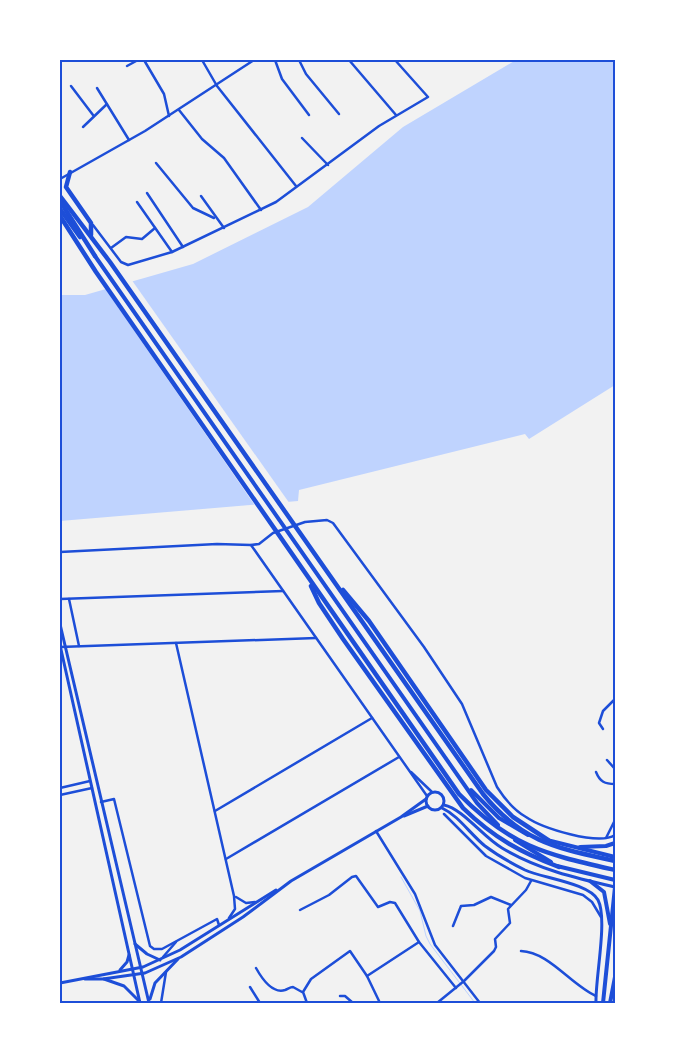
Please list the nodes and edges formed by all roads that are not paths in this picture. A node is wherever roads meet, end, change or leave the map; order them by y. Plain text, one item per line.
1 (138, 60) edge
2 (144, 60) edge
3 (202, 60) edge
4 (254, 60) edge
5 (275, 60) edge
6 (298, 60) edge
7 (349, 60) edge
8 (395, 60) edge
9 (127, 66) dead end
10 (71, 86) dead end
11 (217, 86) junction
12 (97, 88) dead end
13 (107, 104) junction
14 (179, 110) junction
15 (340, 114) dead end
16 (94, 115) junction
17 (309, 115) dead end
18 (396, 115) junction
19 (169, 116) junction
20 (83, 127) dead end
21 (302, 138) dead end
22 (129, 140) junction
23 (156, 164) dead end
24 (328, 165) junction
25 (70, 172) junction
26 (60, 179) edge
27 (296, 186) junction
28 (147, 193) dead end
29 (60, 196) edge
30 (201, 196) dead end
31 (60, 201) edge
32 (137, 202) dead end
33 (60, 209) edge
34 (260, 210) junction
35 (60, 216) edge
36 (214, 218) junction
37 (91, 223) junction
38 (155, 228) junction
39 (224, 228) junction
40 (91, 235) junction
41 (183, 246) junction
42 (111, 248) junction
43 (172, 252) junction
44 (95, 256) junction
45 (251, 545) junction
46 (60, 552) edge
47 (322, 564) junction
48 (306, 575) junction
49 (283, 591) junction
50 (69, 599) junction
51 (61, 600) edge
52 (60, 624) edge
53 (316, 638) junction
54 (176, 643) junction
55 (60, 646) edge
56 (79, 646) junction
57 (65, 647) junction
58 (615, 699) edge
59 (372, 718) junction
60 (603, 729) dead end
61 (399, 757) junction
62 (607, 760) dead end
63 (406, 767) junction
64 (615, 769) edge
65 (596, 772) dead end
66 (91, 781) junction
67 (615, 784) edge
68 (466, 785) junction
69 (60, 788) edge
70 (92, 788) junction
71 (432, 792) junction
72 (60, 795) edge
73 (427, 798) junction
74 (101, 802) junction
75 (428, 806) junction
76 (443, 806) junction
77 (215, 811) junction
78 (444, 814) dead end
79 (401, 817) junction
80 (615, 820) edge
81 (376, 831) junction
82 (615, 835) edge
83 (606, 838) junction
84 (548, 840) junction
85 (615, 843) edge
86 (575, 847) junction
87 (615, 857) edge
88 (226, 859) junction
89 (615, 861) edge
90 (559, 867) junction
91 (615, 870) edge
92 (531, 880) junction
93 (615, 880) edge
94 (590, 881) junction
95 (615, 887) edge
96 (278, 889) junction
97 (234, 896) junction
98 (255, 902) junction
99 (592, 902) junction
100 (599, 903) junction
101 (511, 905) junction
102 (300, 910) dead end
103 (601, 917) junction
104 (228, 920) junction
105 (219, 925) junction
106 (453, 926) dead end
107 (611, 934) junction
108 (178, 940) junction
109 (419, 942) junction
110 (134, 944) junction
111 (130, 950) junction
112 (521, 951) dead end
113 (181, 957) junction
114 (160, 960) junction
115 (140, 968) junction
116 (256, 968) dead end
117 (134, 969) junction
118 (166, 970) junction
119 (115, 972) junction
120 (141, 974) junction
121 (135, 975) junction
122 (367, 976) junction
123 (615, 977) edge
124 (85, 979) junction
125 (103, 979) junction
126 (464, 982) junction
127 (60, 983) edge
128 (250, 987) dead end
129 (456, 988) junction
130 (303, 992) junction
131 (340, 996) dead end
132 (596, 996) junction
133 (140, 1003) edge
134 (149, 1003) edge
135 (161, 1003) edge
136 (260, 1003) edge
137 (307, 1003) edge
138 (353, 1003) edge
139 (380, 1003) edge
140 (438, 1003) edge
141 (480, 1003) edge
142 (596, 1003) edge
143 (603, 1003) edge
144 (610, 1003) edge

1 - 9 street
2 - 19 street
3 - 11 street
4 - 11 street
5 - 17 street
6 - 15 street
7 - 18 street
8 - 18 street
10 - 16 street
11 - 14 street
11 - 27 street
12 - 13 street
13 - 16 street
13 - 22 street
14 - 19 street
14 - 34 street
16 - 20 street
18 - 24 street
19 - 22 street
21 - 24 street
22 - 25 street
23 - 36 street
24 - 27 street
25 - 26 street
25 - 37 highway
27 - 34 street
28 - 41 street
29 - 40 highway
30 - 36 street
31 - 44 highway
32 - 38 street
33 - 44 highway
34 - 39 street
35 - 48 highway
36 - 39 street
37 - 40 highway
37 - 42 street
38 - 42 street
38 - 43 street
39 - 41 street
40 - 47 highway
41 - 43 street
42 - 43 street
44 - 68 main road
45 - 46 street
45 - 49 street
45 - 83 street
47 - 84 highway
47 - 89 highway
48 - 90 highway
48 - 91 highway
49 - 50 street
49 - 53 street
50 - 51 street
50 - 56 street
52 - 57 street
53 - 54 street
53 - 59 street
54 - 56 street
54 - 77 street
55 - 57 street
55 - 66 street
56 - 57 street
57 - 74 street
58 - 60 street
59 - 61 street
59 - 77 street
61 - 63 street
61 - 88 street
62 - 64 street
63 - 71 street
63 - 73 street
65 - 67 street
66 - 69 street
66 - 70 street
68 - 84 main road
68 - 90 main road
70 - 72 street
70 - 111 street
71 - 73 street
71 - 76 street
73 - 75 street
73 - 79 street
74 - 108 street
74 - 110 street
75 - 76 street
75 - 79 street
76 - 94 street
76 - 100 street
77 - 88 street
78 - 92 street
79 - 81 street
80 - 83 street
81 - 96 street
81 - 126 street
82 - 83 street
84 - 86 main road
85 - 86 main road
86 - 87 main road
88 - 97 street
90 - 93 main road
92 - 99 street
92 - 101 street
94 - 95 street
94 - 107 main road
95 - 107 main road
96 - 98 street
96 - 113 street
97 - 98 street
97 - 104 street
98 - 104 street
99 - 100 street
99 - 103 street
100 - 103 street
101 - 106 street
101 - 126 street
102 - 109 street
103 - 132 street
104 - 105 street
105 - 108 street
105 - 114 street
107 - 143 main road
108 - 114 street
109 - 122 street
109 - 129 street
110 - 114 street
110 - 115 street
111 - 117 street
111 - 119 street
112 - 132 street
113 - 118 street
113 - 120 street
114 - 115 street
115 - 117 street
115 - 120 street
116 - 130 street
117 - 119 street
117 - 121 street
118 - 134 street
118 - 135 street
119 - 124 street
120 - 121 street
120 - 134 street
121 - 125 street
121 - 133 street
122 - 130 street
122 - 139 street
123 - 144 main road
124 - 125 street
124 - 127 street
125 - 133 street
126 - 129 street
126 - 141 street
128 - 136 street
129 - 140 street
130 - 137 street
131 - 138 street
132 - 142 street

